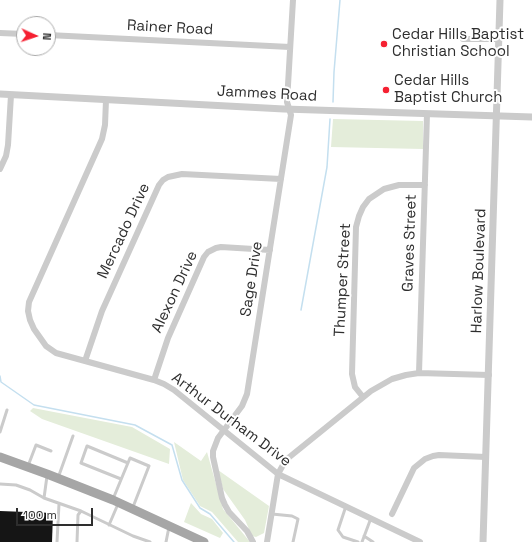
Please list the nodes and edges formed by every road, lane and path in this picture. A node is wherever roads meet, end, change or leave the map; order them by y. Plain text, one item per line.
1 (293, 0) edge
2 (500, 0) edge
3 (0, 33) edge
4 (16, 34) edge
5 (56, 35) edge
6 (464, 38) dead end
7 (498, 39) junction
8 (290, 47) junction
9 (0, 94) edge
10 (10, 95) junction
11 (106, 100) junction
12 (289, 109) junction
13 (427, 114) junction
14 (496, 116) junction
15 (532, 117) edge
16 (0, 169) edge
17 (281, 179) junction
18 (425, 185) junction
19 (270, 250) junction
20 (86, 361) junction
21 (419, 373) junction
22 (489, 375) junction
23 (154, 380) junction
24 (363, 397) junction
25 (7, 410) dead end
26 (224, 430) junction
27 (0, 432) edge
28 (73, 436) dead end
29 (51, 451) dead end
30 (0, 457) edge
31 (486, 457) junction
32 (128, 463) junction
33 (28, 467) junction
34 (47, 474) junction
35 (278, 474) junction
36 (58, 478) junction
37 (121, 479) junction
38 (0, 484) edge
39 (44, 498) junction
40 (116, 501) junction
41 (59, 504) junction
42 (346, 506) junction
43 (132, 508) junction
44 (81, 511) junction
45 (272, 514) junction
46 (392, 514) dead end
47 (371, 518) junction
48 (109, 525) junction
49 (170, 526) junction
50 (133, 536) junction
51 (364, 536) junction
52 (57, 542) edge
53 (77, 542) edge
54 (133, 542) edge
55 (150, 542) edge
56 (166, 542) edge
57 (204, 542) edge
58 (253, 542) edge
59 (267, 542) edge
60 (293, 542) edge
61 (358, 542) edge
62 (362, 542) edge
63 (373, 542) edge
64 (420, 542) edge
65 (483, 542) edge

1 - 8 street, Sage Drive
2 - 7 street, Harlow Boulevard
3 - 4 street
5 - 8 street, Rainer Road
6 - 7 street
7 - 14 street, Harlow Boulevard
8 - 12 street, Sage Drive
9 - 10 street, Jammes Road
10 - 11 street, Jammes Road
10 - 16 street
11 - 12 street, Jammes Road
11 - 20 street, Arthur Durham Drive
12 - 13 street, Jammes Road
12 - 17 street, Sage Drive
13 - 14 street, Jammes Road
13 - 18 street, Graves Street
14 - 15 street, Jammes Road
14 - 22 street, Harlow Boulevard
17 - 19 street, Sage Drive
17 - 20 street, Mercado Drive
18 - 21 street, Graves Street
18 - 24 street, Thumper Street
19 - 23 street, Alexon Drive
19 - 26 street, Sage Drive
20 - 23 street, Arthur Durham Drive
21 - 22 street
21 - 24 street
22 - 31 street, Harlow Boulevard
23 - 26 street, Arthur Durham Drive
24 - 35 street
25 - 27 lane
26 - 35 street, Arthur Durham Drive
26 - 58 street, Sage Drive
28 - 36 lane
29 - 33 lane
30 - 33 main road
31 - 46 street
31 - 65 street, Harlow Boulevard
32 - 37 lane
32 - 37 lane
32 - 43 lane
33 - 34 main road
34 - 36 main road
34 - 39 lane
35 - 42 street, Arthur Durham Drive
35 - 45 street
36 - 40 main road
37 - 40 lane
38 - 39 lane
39 - 41 lane
40 - 43 main road
40 - 48 lane
41 - 44 lane
41 - 52 lane
42 - 47 street, Arthur Durham Drive
42 - 61 lane
43 - 49 main road
44 - 48 lane
44 - 53 lane
45 - 59 street
45 - 60 lane
47 - 51 lane
47 - 64 street, Arthur Durham Drive
48 - 50 lane
49 - 56 lane
49 - 57 main road
50 - 54 lane
50 - 55 lane
51 - 62 lane
51 - 63 lane

